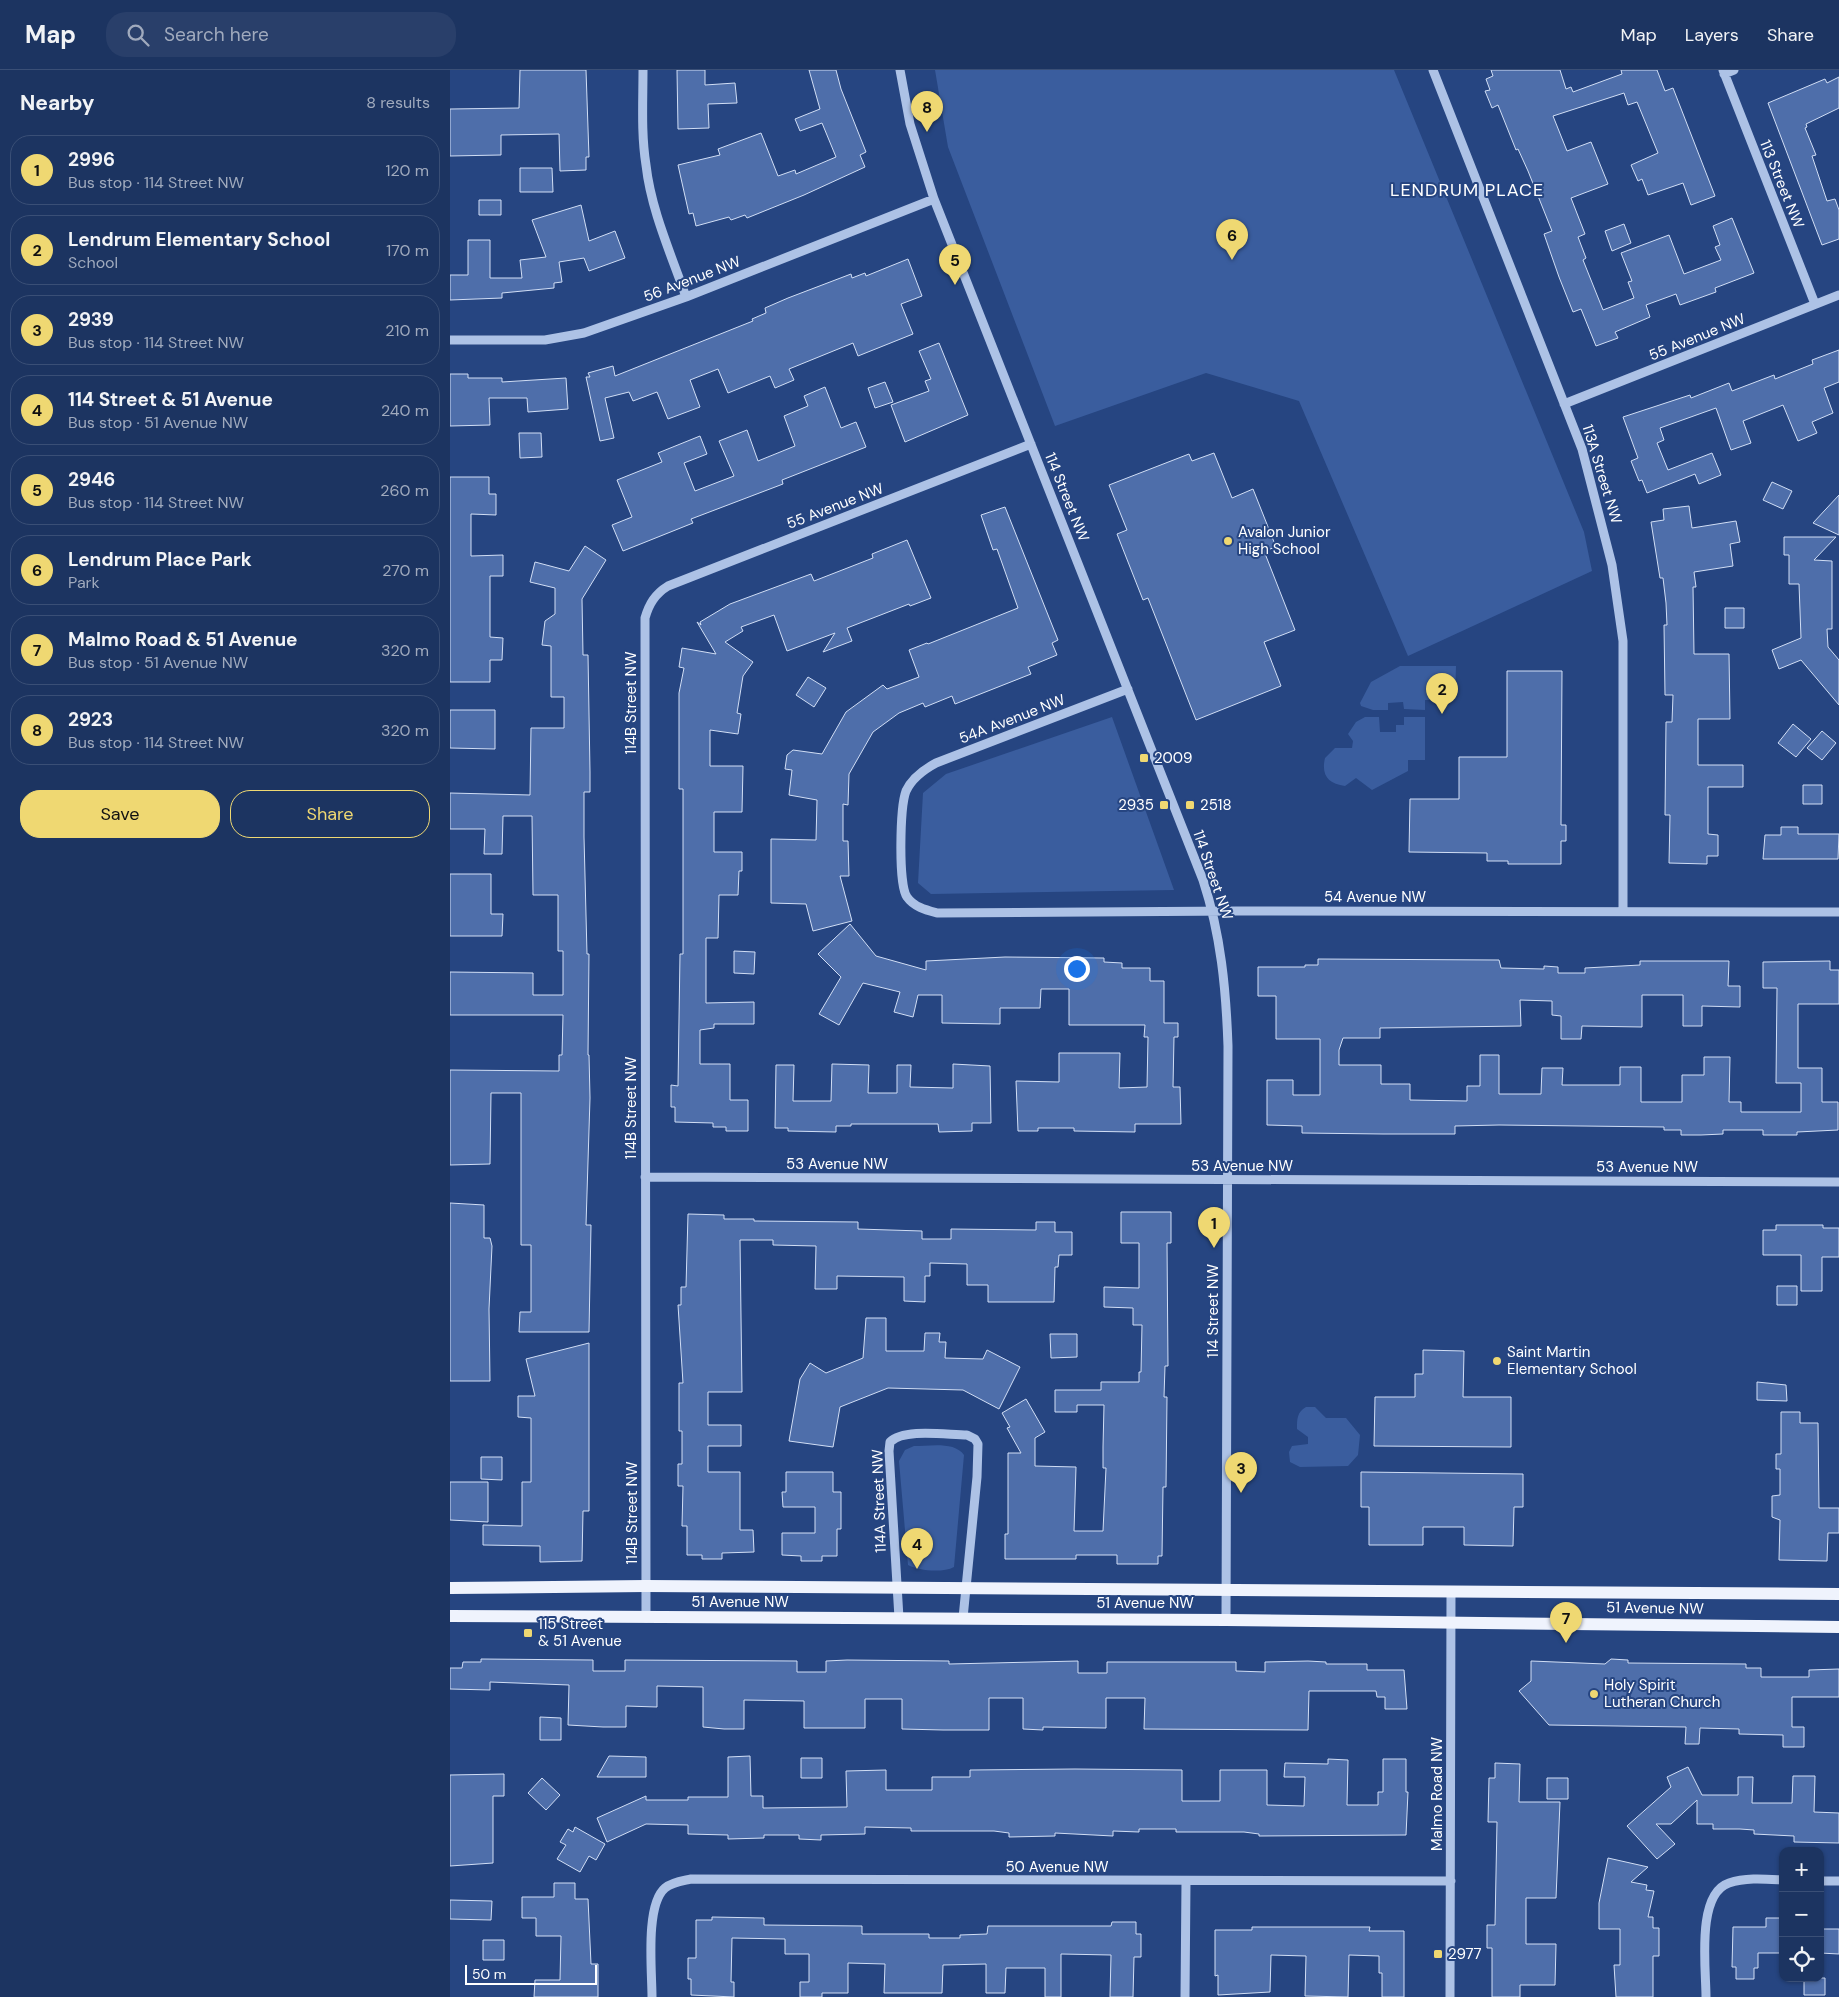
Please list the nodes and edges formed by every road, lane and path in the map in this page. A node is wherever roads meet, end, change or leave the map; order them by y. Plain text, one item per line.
1 (643, 70) edge
2 (900, 70) edge
3 (1433, 70) edge
4 (1734, 70) edge
5 (1723, 72) edge
6 (934, 199) junction
7 (1839, 294) edge
8 (686, 297) junction
9 (1815, 304) junction
10 (450, 340) edge
11 (1564, 404) junction
12 (1031, 444) junction
13 (652, 600) joint
14 (1128, 689) junction
15 (912, 903) joint
16 (1623, 910) junction
17 (1213, 912) junction
18 (1839, 912) edge
19 (645, 1177) junction
20 (1227, 1180) junction
21 (1839, 1182) edge
22 (646, 1586) junction
23 (450, 1588) edge
24 (897, 1589) junction
25 (968, 1590) junction
26 (1226, 1590) junction
27 (1450, 1592) junction
28 (1839, 1594) edge
29 (450, 1616) edge
30 (646, 1618) junction
31 (899, 1618) junction
32 (963, 1618) junction
33 (1226, 1620) junction
34 (1451, 1622) junction
35 (1839, 1627) edge
36 (1779, 1880) edge
37 (1824, 1880) edge
38 (1186, 1881) junction
39 (1451, 1881) junction
40 (1839, 1881) edge
41 (652, 1997) edge
42 (1185, 1997) edge
43 (1450, 1997) edge
44 (1706, 1997) edge

1 - 8 street
2 - 6 street, 114 Street NW
3 - 11 street, 113A Street NW
4 - 5 street, 113 Street NW
5 - 9 street, 113 Street NW
6 - 8 street, 56 Avenue NW
6 - 12 street, 114 Street NW
7 - 9 street, 55 Avenue NW
8 - 10 street, 56 Avenue NW
9 - 11 street, 55 Avenue NW
11 - 16 street, 113A Street NW
12 - 13 street, 55 Avenue NW
12 - 14 street, 114 Street NW
13 - 19 street, 114B Street NW
14 - 15 street, 54A Avenue NW
14 - 17 street, 114 Street NW
15 - 17 street, 54 Avenue NW
16 - 17 street, 54 Avenue NW
16 - 18 street, 54 Avenue NW
17 - 20 street, 114 Street NW
19 - 20 street, 53 Avenue NW
19 - 22 street, 114B Street NW
20 - 21 street, 53 Avenue NW
20 - 26 street, 114 Street NW
22 - 23 main road, 51 Avenue NW
22 - 24 main road, 51 Avenue NW
22 - 30 street, 114B Street NW
24 - 25 main road, 51 Avenue NW
24 - 25 street, 114A Street NW
24 - 31 street, 114A Street NW
25 - 26 main road, 51 Avenue NW
25 - 32 street, 114A Street NW
26 - 27 main road, 51 Avenue NW
26 - 33 street, 114 Street NW
27 - 28 main road, 51 Avenue NW
27 - 34 street, Malmo Road NW
29 - 30 main road, 51 Avenue NW
30 - 31 main road, 51 Avenue NW
31 - 32 main road, 51 Avenue NW
32 - 33 main road, 51 Avenue NW
33 - 34 main road, 51 Avenue NW
34 - 35 main road, 51 Avenue NW
34 - 39 street, Malmo Road NW
36 - 44 street
37 - 40 street
38 - 39 street, 50 Avenue NW
38 - 41 street, 50 Avenue NW
38 - 42 street
39 - 43 street, Malmo Road NW

